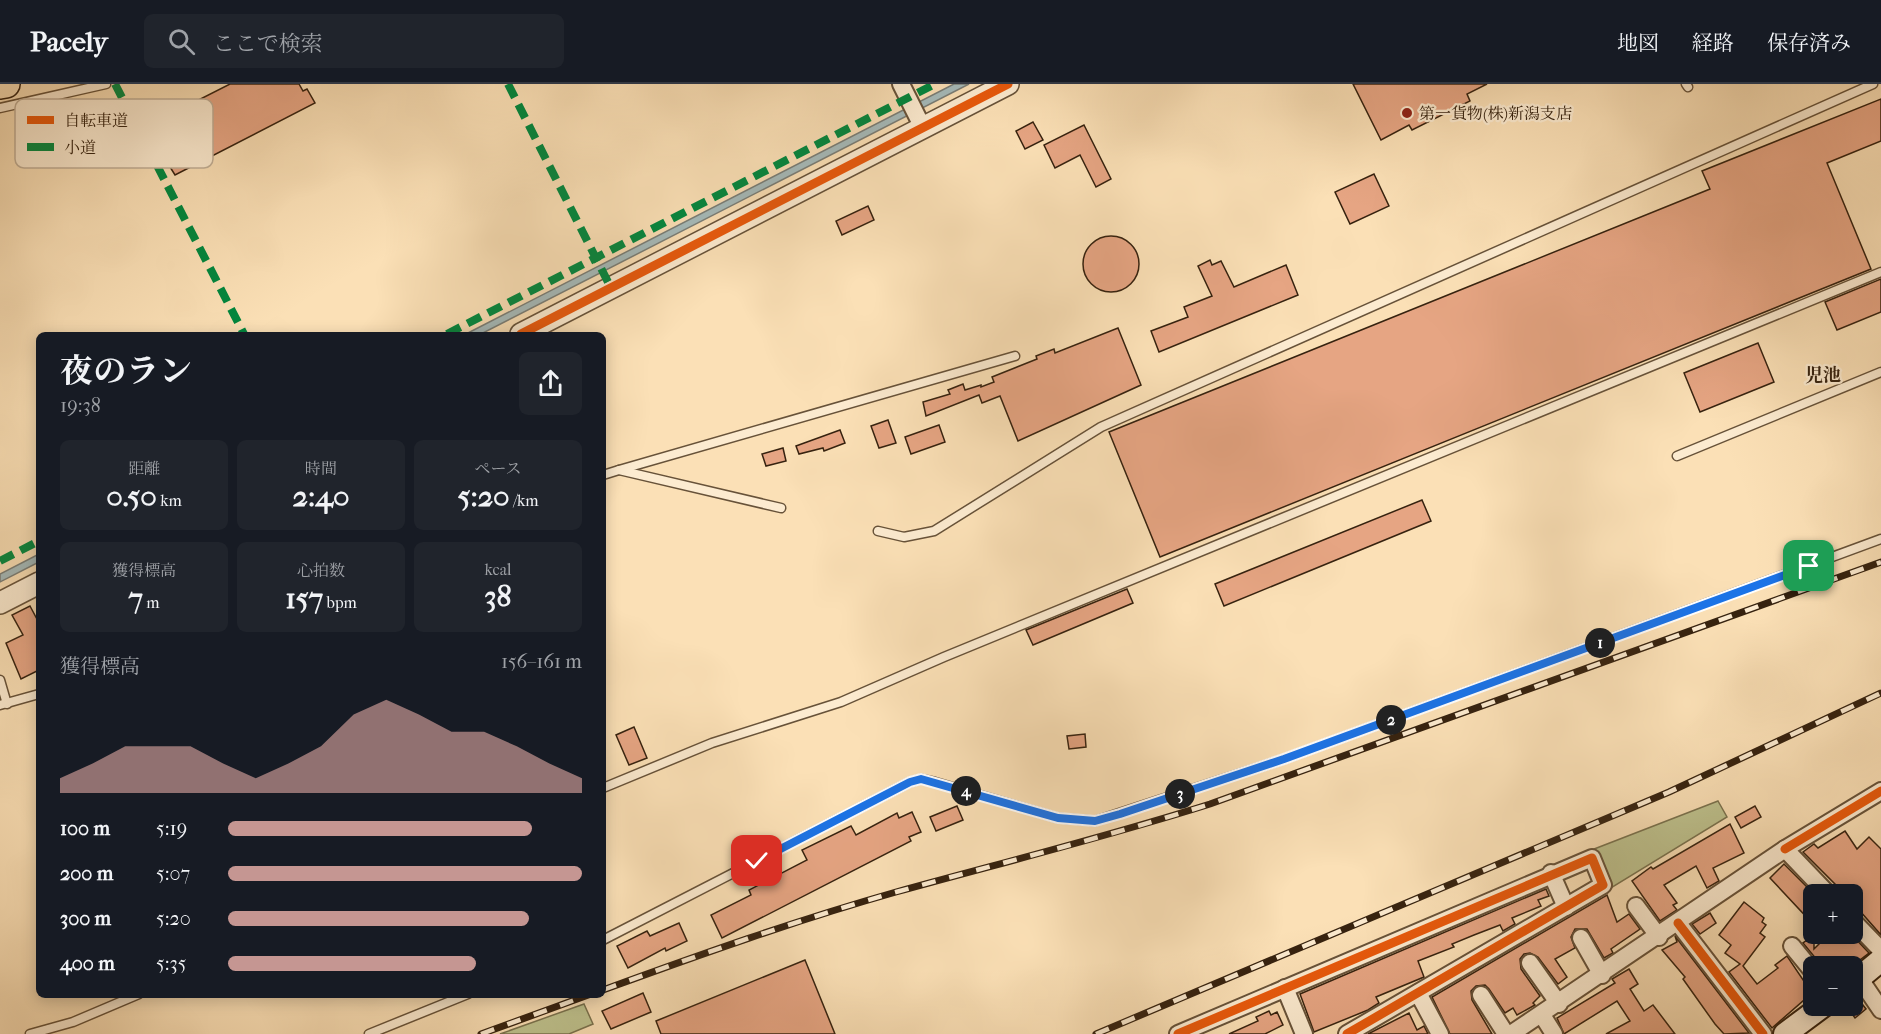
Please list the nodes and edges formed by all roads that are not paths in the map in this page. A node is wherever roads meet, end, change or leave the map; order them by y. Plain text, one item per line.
1 (6, 84) edge
2 (106, 84) edge
3 (901, 84) edge
4 (1008, 84) edge
5 (1873, 84) edge
6 (0, 85) edge
7 (40, 99) edge
8 (15, 105) edge
9 (0, 108) edge
10 (923, 128) junction
11 (1881, 272) edge
12 (525, 332) edge
13 (1015, 356) dead end
14 (1881, 372) edge
15 (1677, 456) dead end
16 (620, 470) junction
17 (606, 474) edge
18 (781, 508) dead end
19 (878, 531) dead end
20 (1881, 539) edge
21 (36, 585) edge
22 (0, 603) edge
23 (0, 680) edge
24 (36, 695) edge
25 (3, 705) edge
26 (606, 788) edge
27 (1881, 790) edge
28 (1785, 849) junction
29 (1551, 873) junction
30 (1818, 884) edge
31 (1636, 906) dead end
32 (1566, 907) junction
33 (1678, 923) junction
34 (1863, 931) edge
35 (1659, 937) junction
36 (606, 938) edge
37 (1581, 938) dead end
38 (1792, 946) dead end
39 (1881, 950) edge
40 (1803, 960) edge
41 (1881, 960) edge
42 (1530, 963) dead end
43 (1602, 975) junction
44 (1863, 976) edge
45 (1285, 988) junction
46 (1863, 990) edge
47 (1418, 993) junction
48 (1481, 995) dead end
49 (130, 998) edge
50 (458, 998) edge
51 (1559, 1004) junction
52 (1881, 1010) edge
53 (1542, 1015) junction
54 (1809, 1016) edge
55 (1364, 1030) edge
56 (30, 1034) edge
57 (369, 1034) edge
58 (1178, 1034) edge
59 (1304, 1034) edge
60 (1347, 1034) edge
61 (1440, 1034) edge
62 (1506, 1034) edge
63 (1511, 1034) edge
64 (1554, 1034) edge
65 (1763, 1034) edge
66 (1785, 1034) edge

1 - 6 highway
2 - 7 lane
3 - 10 street
4 - 10 street
5 - 19 lane
8 - 9 lane
10 - 12 street
11 - 26 lane
13 - 16 lane
14 - 15 lane
16 - 17 lane
16 - 18 lane
20 - 36 lane
21 - 22 street
23 - 25 lane
24 - 25 lane
27 - 28 street
28 - 30 street
28 - 33 street
29 - 32 street
29 - 32 street
29 - 45 street
31 - 35 street
32 - 47 street
33 - 35 street
33 - 65 street
34 - 39 street
35 - 43 street
37 - 43 street
38 - 40 street
41 - 44 main road
42 - 51 street
43 - 51 street
45 - 58 street
45 - 59 street
46 - 52 street
47 - 55 street
47 - 61 street
48 - 62 street
49 - 56 lane
50 - 57 lane
51 - 53 street
53 - 63 street
53 - 64 street
54 - 66 main road
55 - 60 street

